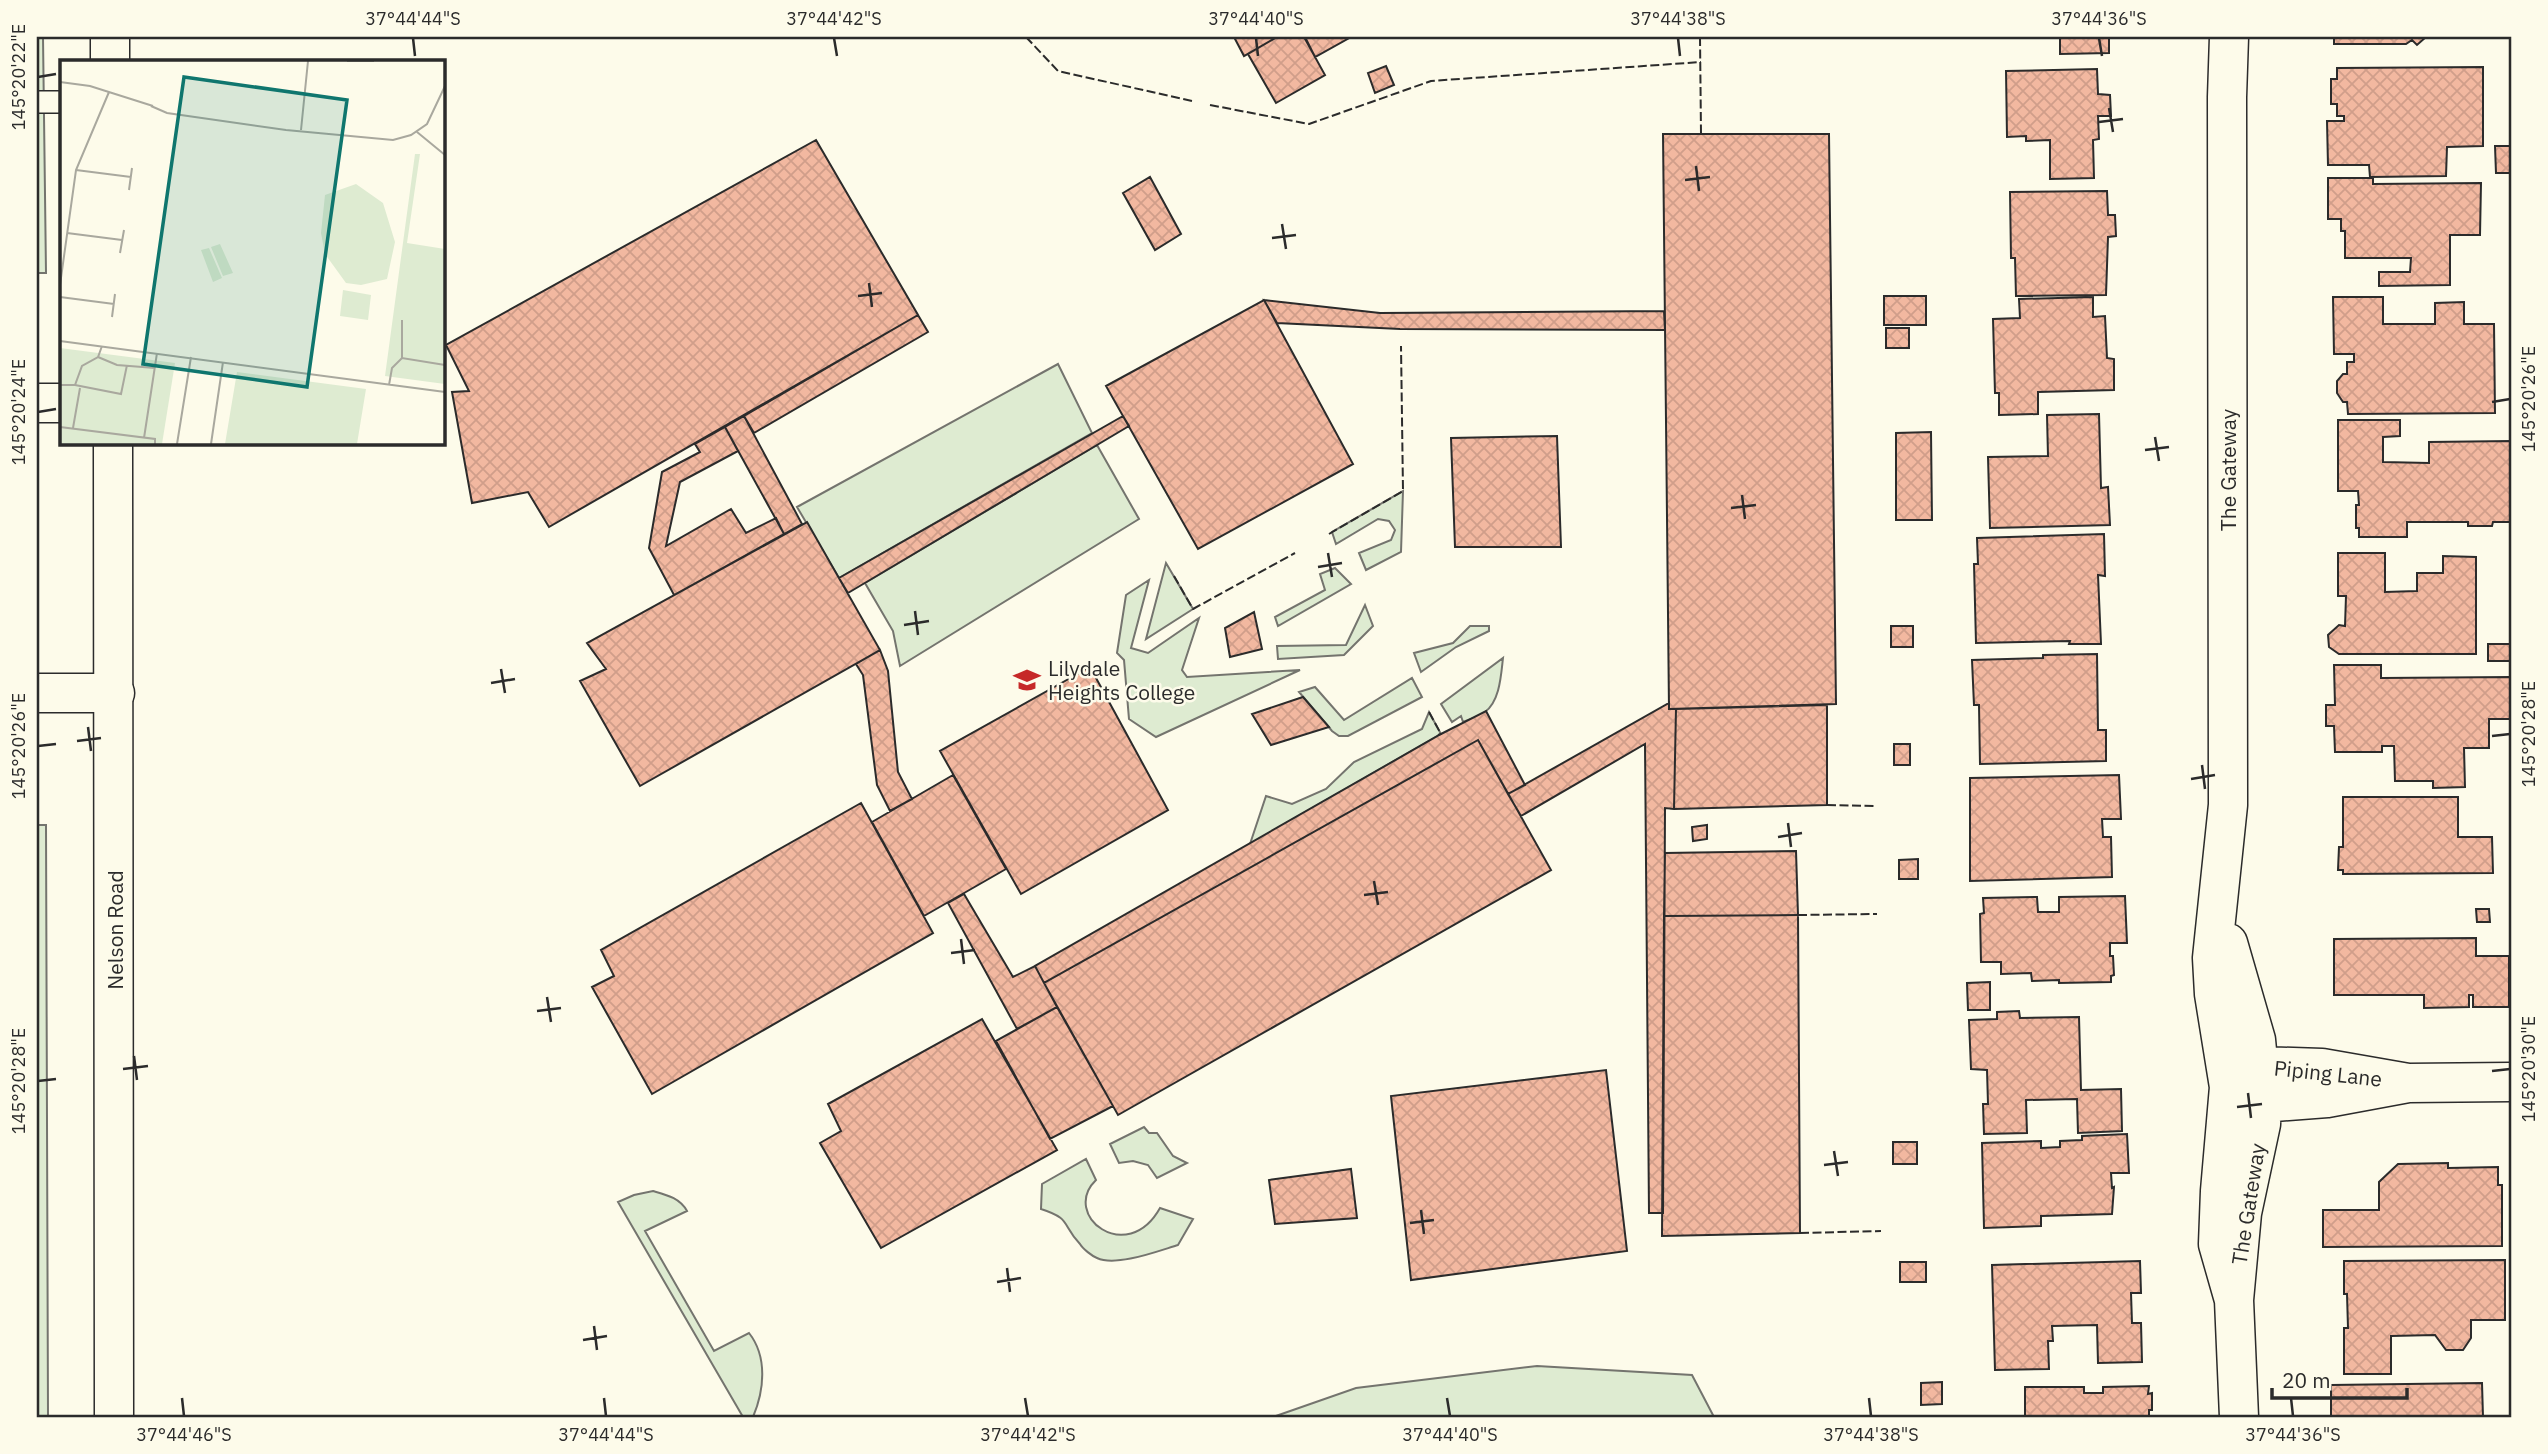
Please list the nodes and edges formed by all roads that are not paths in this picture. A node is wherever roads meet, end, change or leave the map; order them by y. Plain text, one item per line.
1 (110, 37) edge
2 (2229, 37) edge
3 (110, 60) edge
4 (37, 102) edge
5 (60, 102) edge
6 (37, 403) edge
7 (60, 403) edge
8 (113, 444) edge
9 (37, 692) edge
10 (115, 693) junction
11 (2218, 903) junction
12 (2260, 1066) junction
13 (2511, 1082) edge
14 (2408, 1083) junction
15 (2245, 1095) junction
16 (114, 1417) edge
17 (2239, 1417) edge

1 - 3 street
2 - 11 street, The Gateway
4 - 5 lane
6 - 7 street
8 - 10 street, Nelson Road
9 - 10 street
10 - 16 street, Nelson Road
11 - 12 street, The Gateway
11 - 15 street, The Gateway
12 - 14 street, Piping Lane
12 - 15 street, Piping Lane
13 - 14 street, Piping Lane
14 - 15 street, Piping Lane
15 - 17 street, The Gateway

